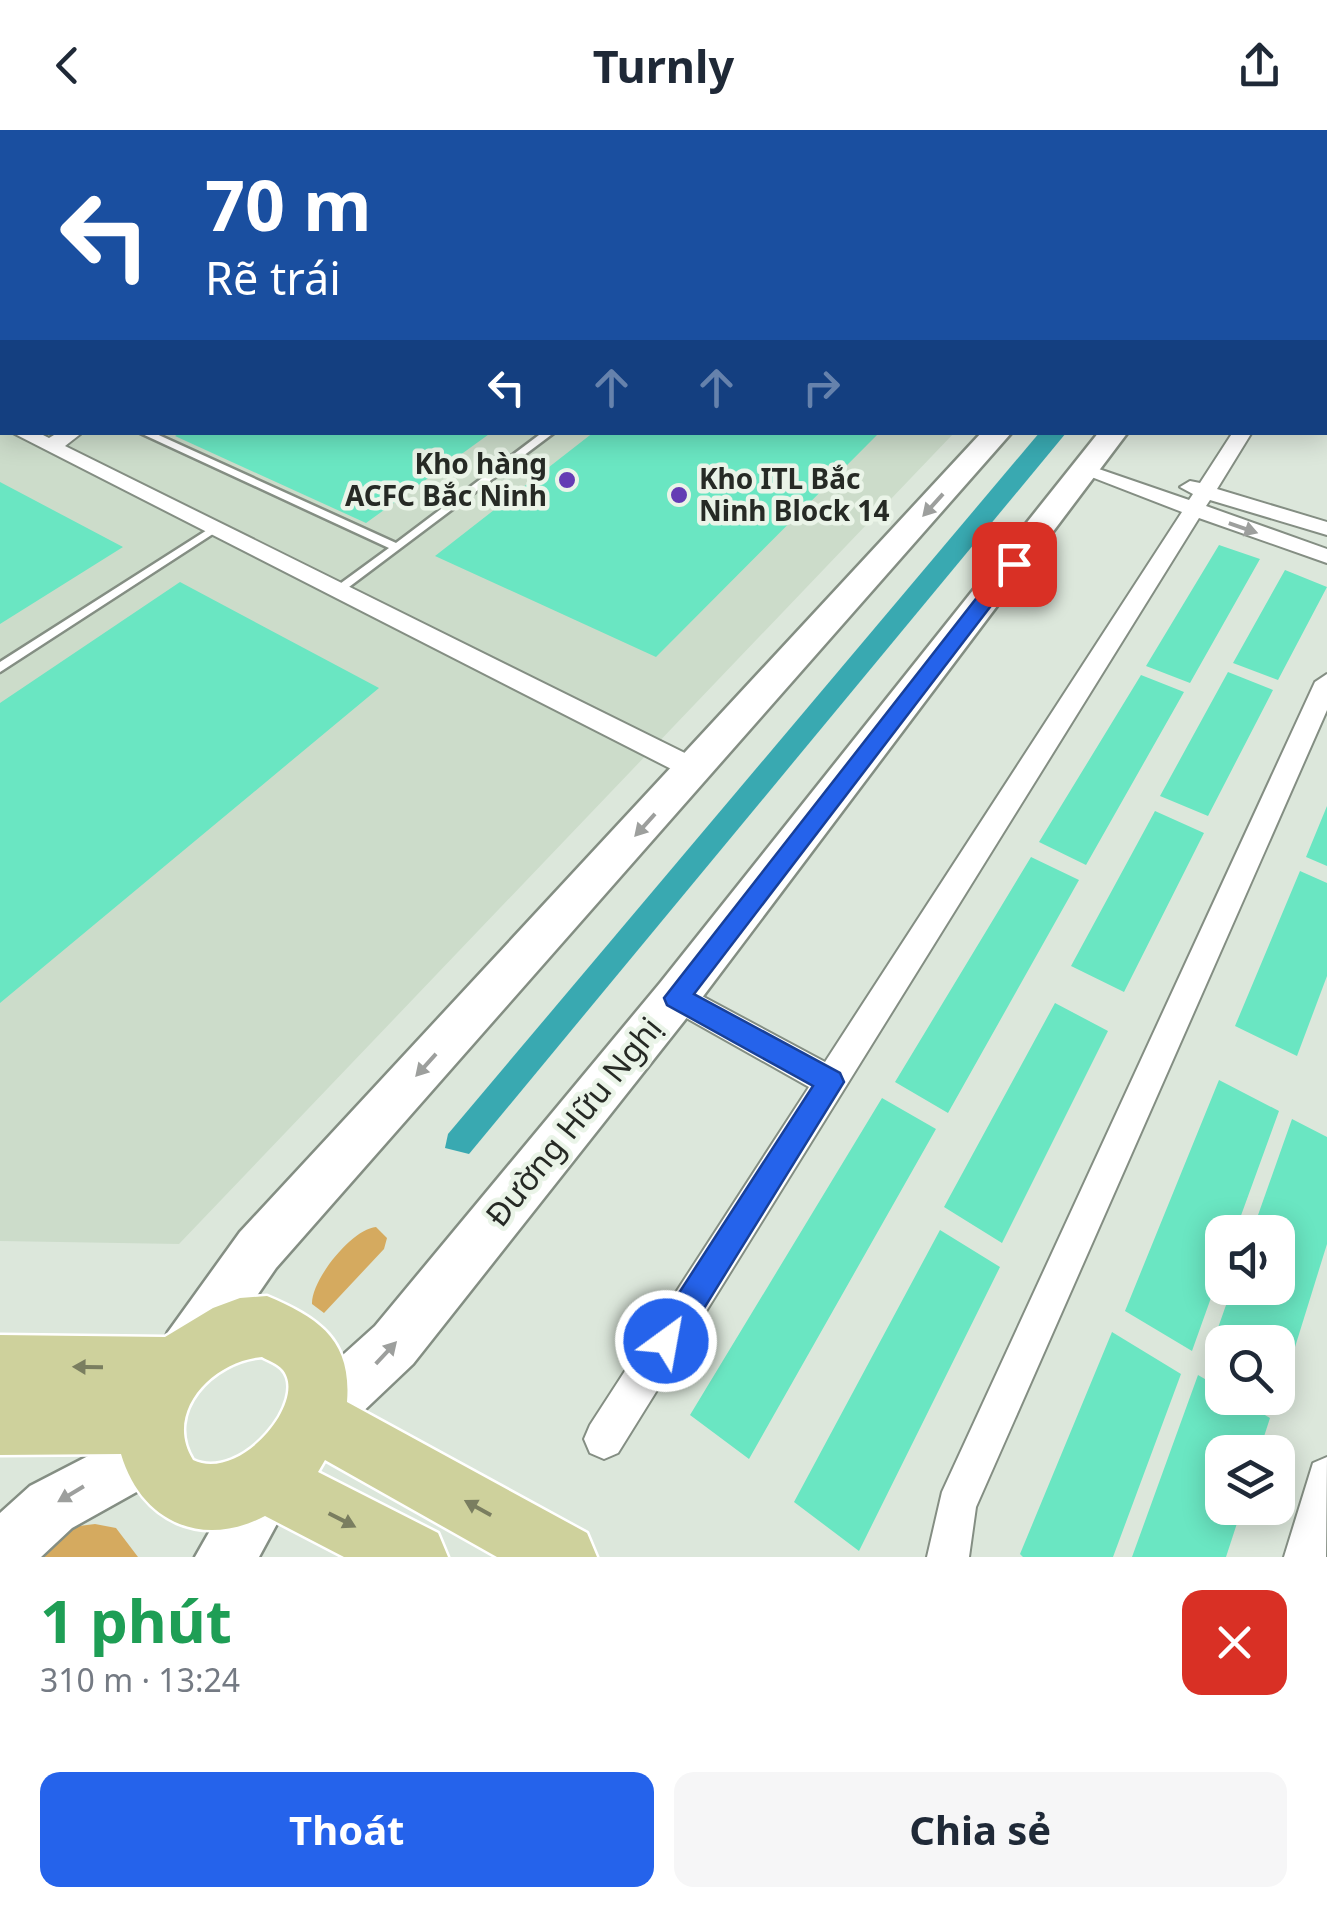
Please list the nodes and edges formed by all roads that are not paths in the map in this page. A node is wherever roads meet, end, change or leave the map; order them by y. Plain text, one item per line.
1 (26, 435) edge
2 (69, 435) edge
3 (150, 435) edge
4 (546, 435) edge
5 (995, 435) edge
6 (1241, 435) edge
7 (50, 446) junction
8 (1099, 454) edge
9 (1201, 499) junction
10 (215, 528) junction
11 (1327, 529) edge
12 (396, 548) junction
13 (1327, 556) edge
14 (341, 589) junction
15 (0, 668) edge
16 (1327, 682) edge
17 (696, 770) junction
18 (676, 998) junction
19 (831, 1082) junction
20 (0, 1366) edge
21 (166, 1401) junction
22 (314, 1419) junction
23 (0, 1423) edge
24 (604, 1439) dead end
25 (1327, 1477) edge
26 (270, 1483) junction
27 (0, 1554) edge
28 (225, 1557) edge
29 (414, 1557) edge
30 (562, 1557) edge
31 (948, 1557) edge
32 (1305, 1557) edge

1 - 7 street
2 - 7 street
3 - 12 lane
4 - 12 lane
5 -> 17 main road
6 - 9 street
7 - 10 street
8 - 9 street
8 - 18 main road, Đường Hữu Nghị
9 - 11 street
9 -> 13 street
9 - 19 street
10 - 14 street
10 - 15 lane
12 - 14 lane
14 - 17 street
16 - 31 street
17 -> 21 main road
18 - 19 street
22 -> 18 main road, Đường Hữu Nghị
19 - 24 street
21 -> 20 main road
21 - 22 main road
21 - 23 main road
21 - 26 main road
21 -> 27 main road
22 - 26 main road
30 -> 22 main road
25 - 32 street
26 - 28 main road
26 -> 29 main road

